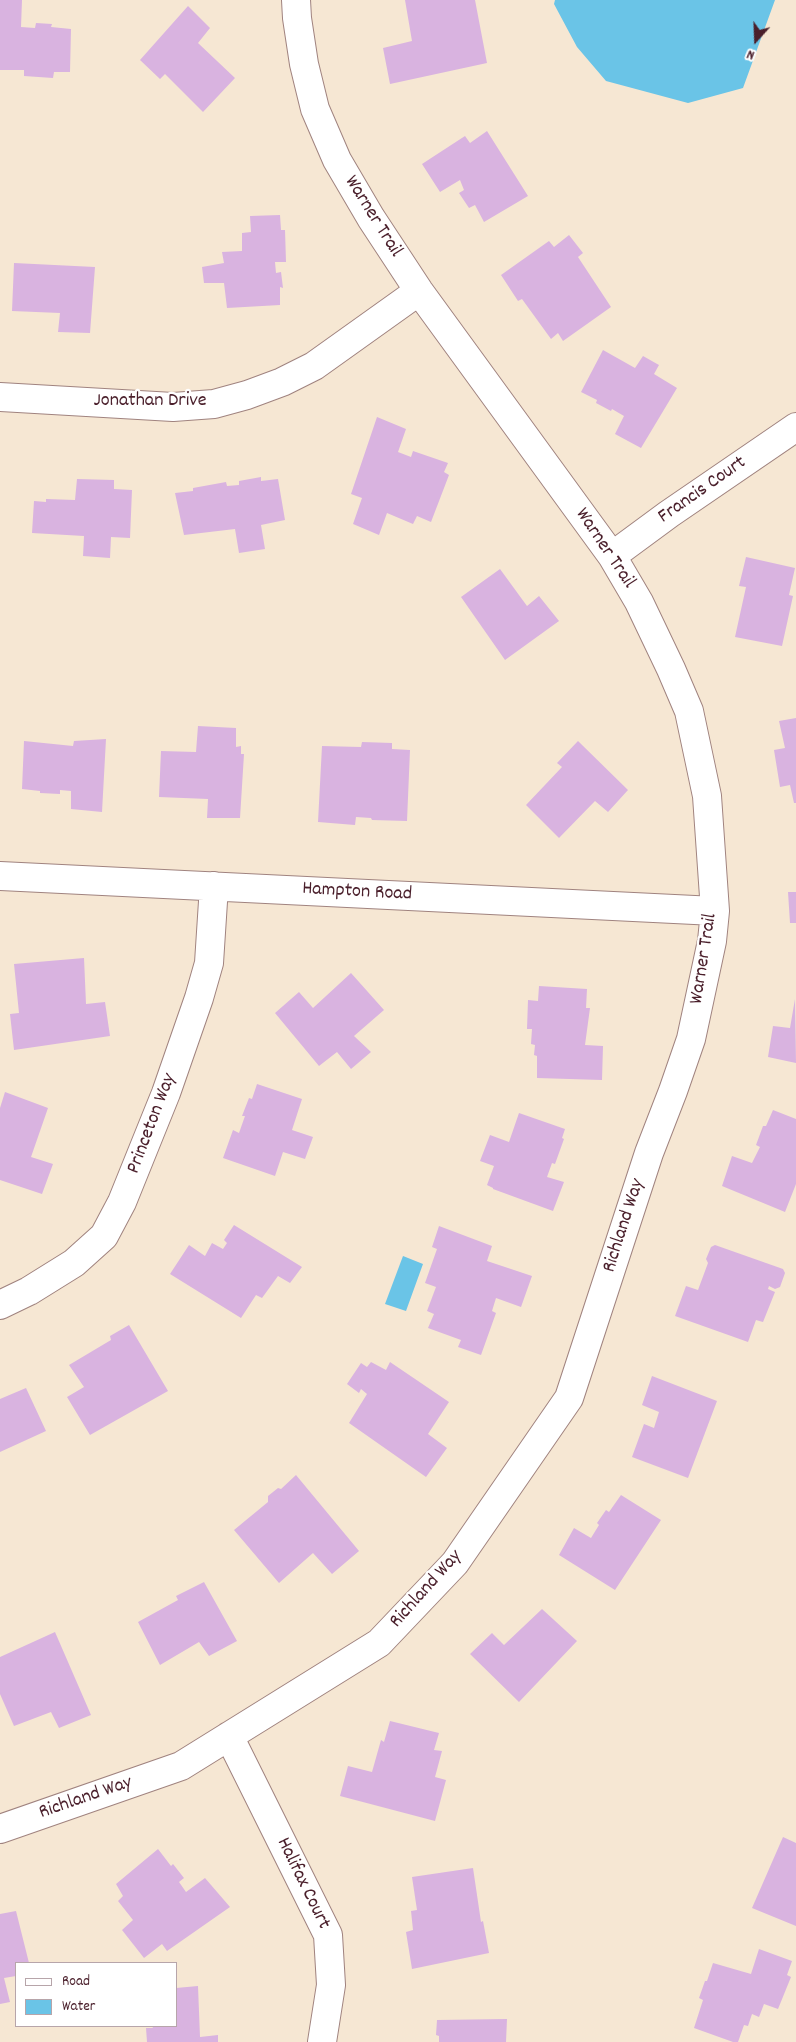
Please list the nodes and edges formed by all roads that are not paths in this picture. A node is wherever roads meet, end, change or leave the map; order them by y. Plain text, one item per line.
1 (296, 0) edge
2 (419, 290) junction
3 (0, 397) edge
4 (796, 427) edge
5 (612, 556) junction
6 (0, 876) edge
7 (214, 886) junction
8 (715, 911) junction
9 (649, 1154) joint
10 (0, 1305) edge
11 (229, 1736) junction
12 (0, 1829) edge
13 (322, 2042) edge

1 - 2 street, Warner Trail
2 - 3 street, Jonathan Drive
2 - 5 street, Warner Trail
4 - 5 street, Francis Court
5 - 8 street, Warner Trail
6 - 7 street, Hampton Road
7 - 8 street, Hampton Road
7 - 10 street, Princeton Way
8 - 9 street, Warner Trail
9 - 11 street, Richland Way
11 - 12 street, Richland Way
11 - 13 street, Halifax Court

